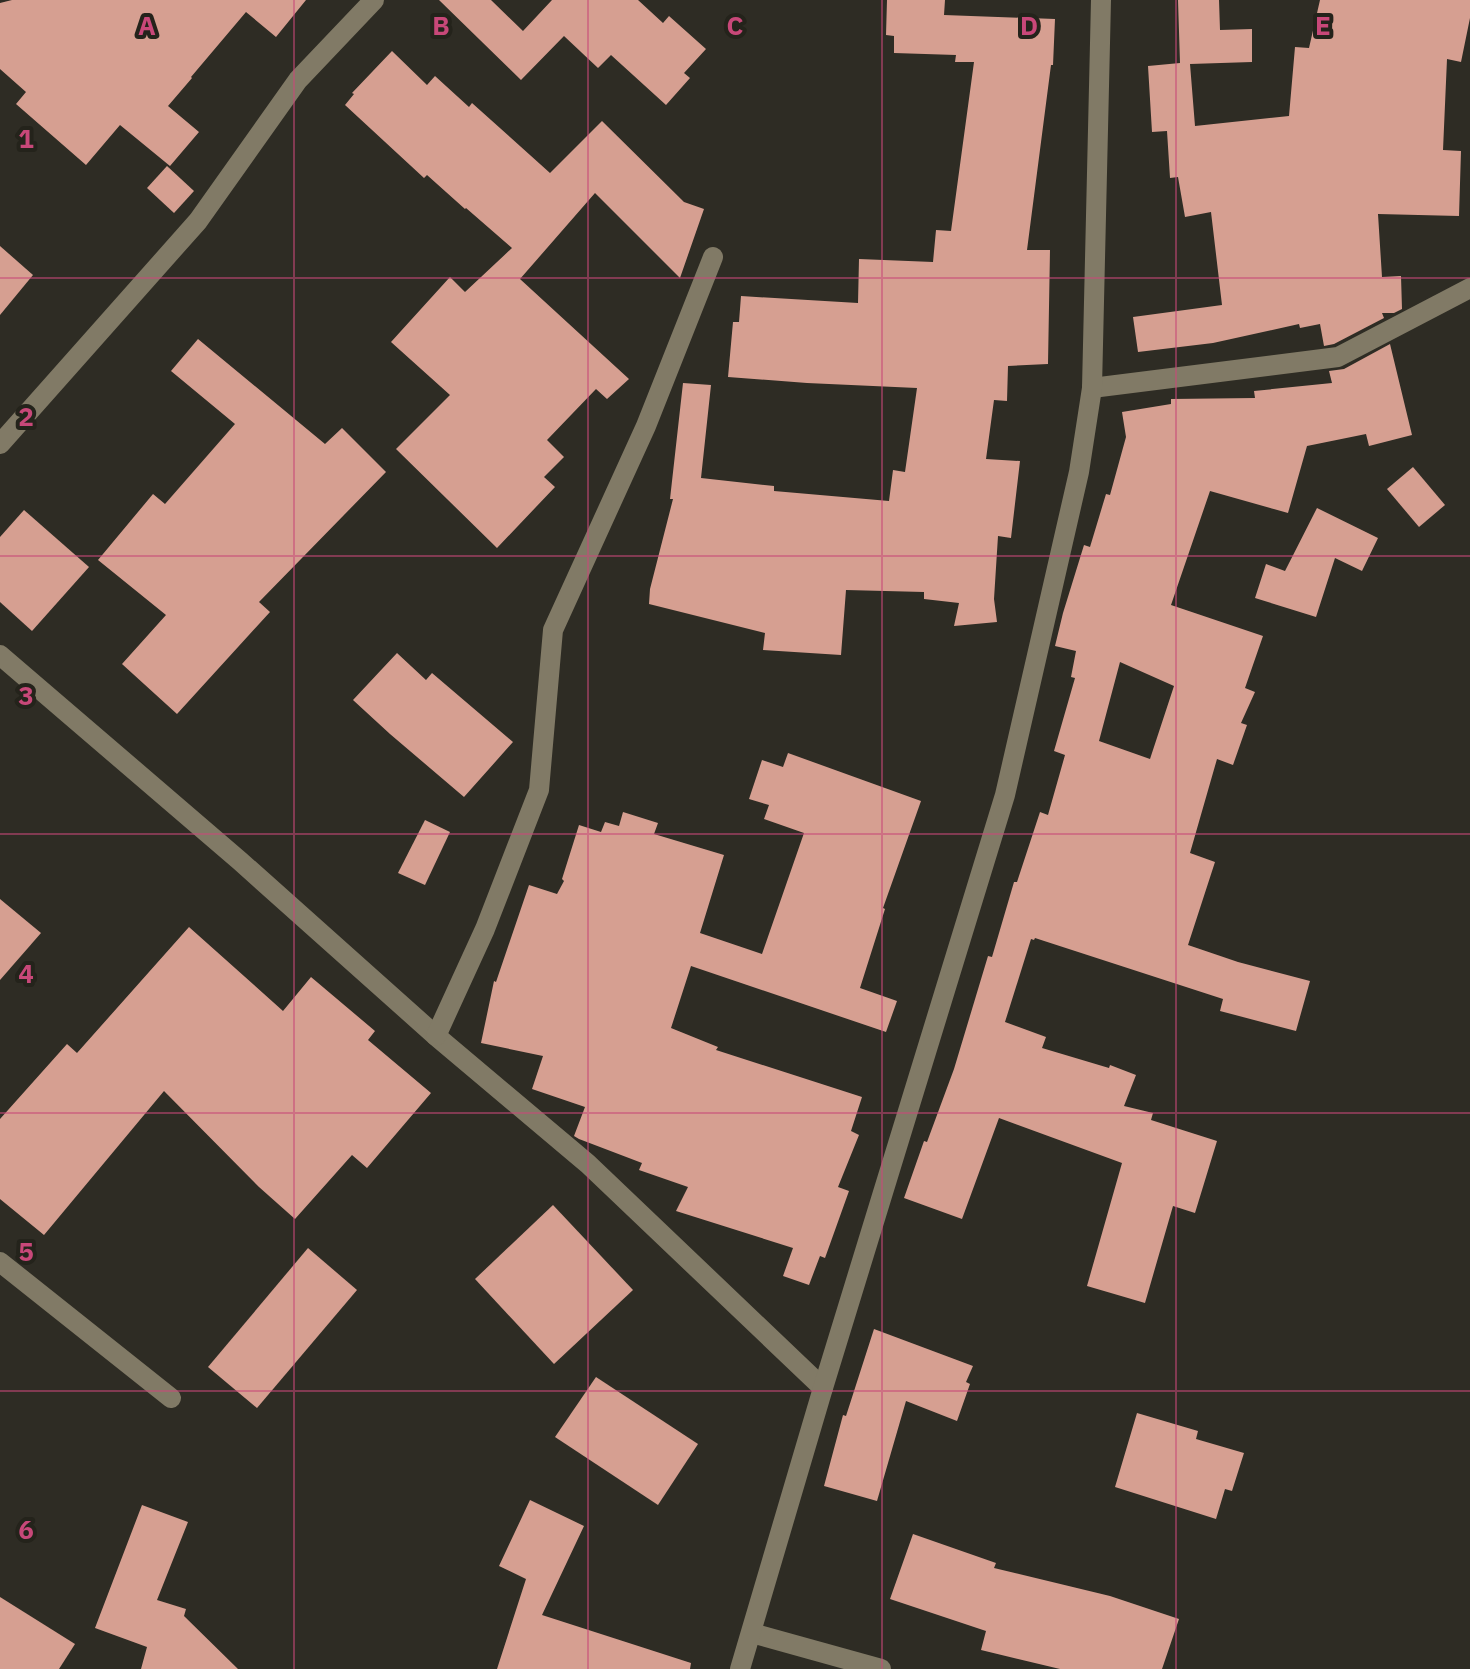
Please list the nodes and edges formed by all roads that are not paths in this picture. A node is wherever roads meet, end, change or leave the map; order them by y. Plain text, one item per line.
1 (374, 0) edge
2 (1101, 0) edge
3 (713, 257) dead end
4 (1470, 288) edge
5 (1092, 388) junction
6 (0, 444) edge
7 (0, 655) edge
8 (436, 1036) junction
9 (0, 1262) edge
10 (823, 1388) junction
11 (171, 1398) dead end
12 (752, 1633) junction
13 (740, 1669) edge
14 (881, 1669) edge

1 - 6 street
2 - 5 street
3 - 8 street
4 - 5 street
5 - 10 street
7 - 8 street
8 - 10 street
9 - 11 street
10 - 12 street
12 - 13 street
12 - 14 street

